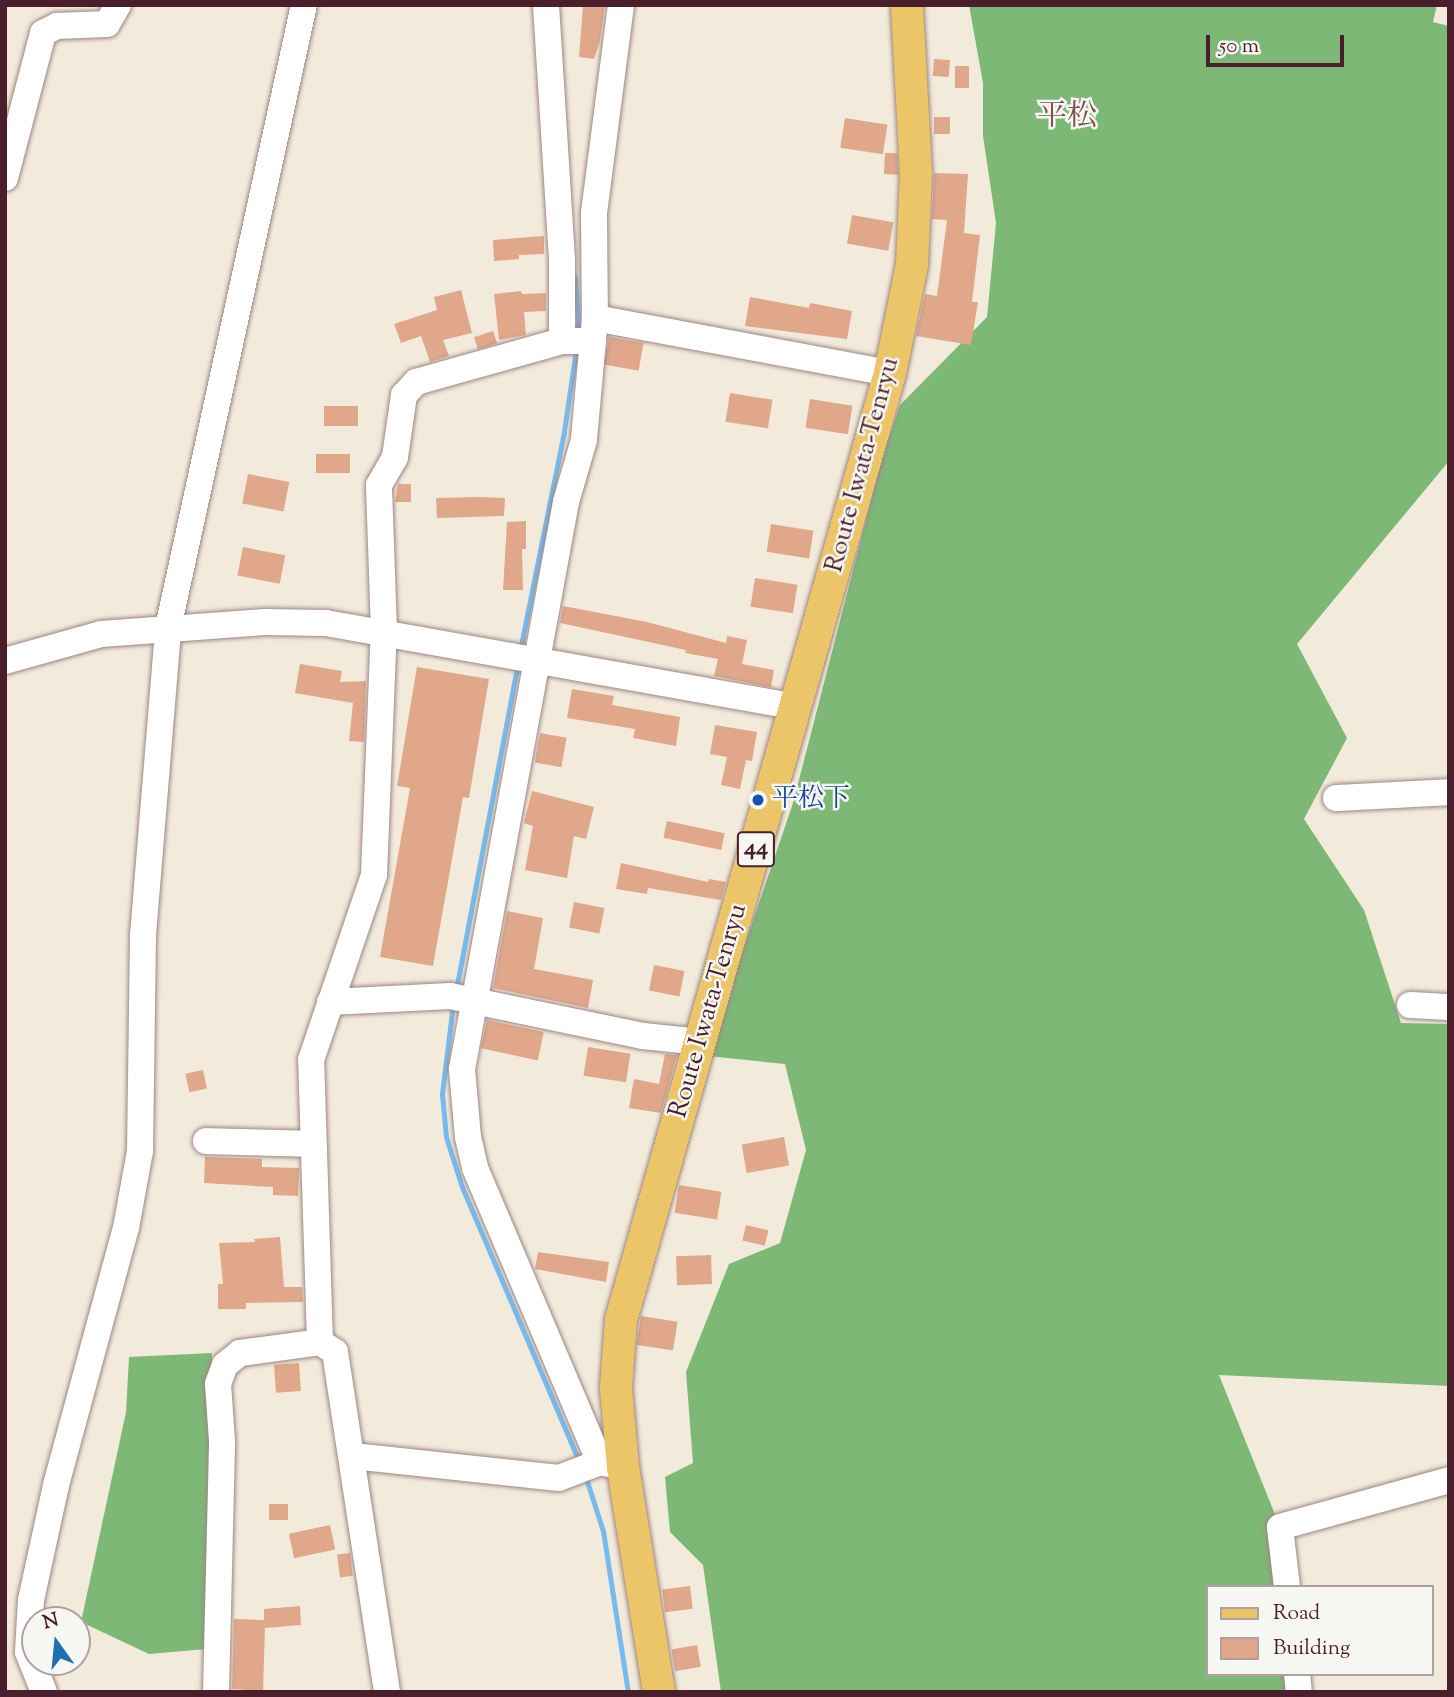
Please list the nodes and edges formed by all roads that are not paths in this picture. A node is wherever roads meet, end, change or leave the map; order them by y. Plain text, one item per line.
1 (118, 5) edge
2 (304, 5) edge
3 (546, 5) edge
4 (621, 5) edge
5 (907, 5) edge
6 (5, 178) edge
7 (594, 330) junction
8 (562, 341) junction
9 (890, 373) junction
10 (168, 628) junction
11 (384, 631) junction
12 (527, 659) junction
13 (5, 661) edge
14 (796, 707) junction
15 (1449, 792) edge
16 (1336, 798) dead end
17 (463, 999) junction
18 (330, 1002) junction
19 (1410, 1005) dead end
20 (1449, 1007) edge
21 (701, 1042) junction
22 (206, 1141) dead end
23 (313, 1144) junction
24 (320, 1342) junction
25 (353, 1456) junction
26 (599, 1466) junction
27 (1449, 1480) edge
28 (1287, 1585) edge
29 (44, 1692) edge
30 (216, 1692) edge
31 (387, 1692) edge
32 (659, 1692) edge

1 - 6 street
2 - 10 street
3 - 8 street
4 - 7 street
5 - 9 main road, Route Iwata-Tenryu / 44
7 - 8 street
7 - 9 street
7 - 12 street
8 - 11 street
9 - 14 main road, Route Iwata-Tenryu / 44
10 - 11 street
10 - 13 street
10 - 29 street
11 - 12 street
11 - 18 street
12 - 14 street
12 - 17 street
14 - 21 main road, Route Iwata-Tenryu / 44
15 - 16 street
17 - 18 street
17 - 21 street
17 - 26 street
18 - 23 street
19 - 20 street
21 - 26 main road, Route Iwata-Tenryu / 44
22 - 23 street
23 - 24 street
24 - 25 street
24 - 30 street
25 - 26 street
25 - 31 street
26 - 32 main road, Route Iwata-Tenryu / 44
27 - 28 street

